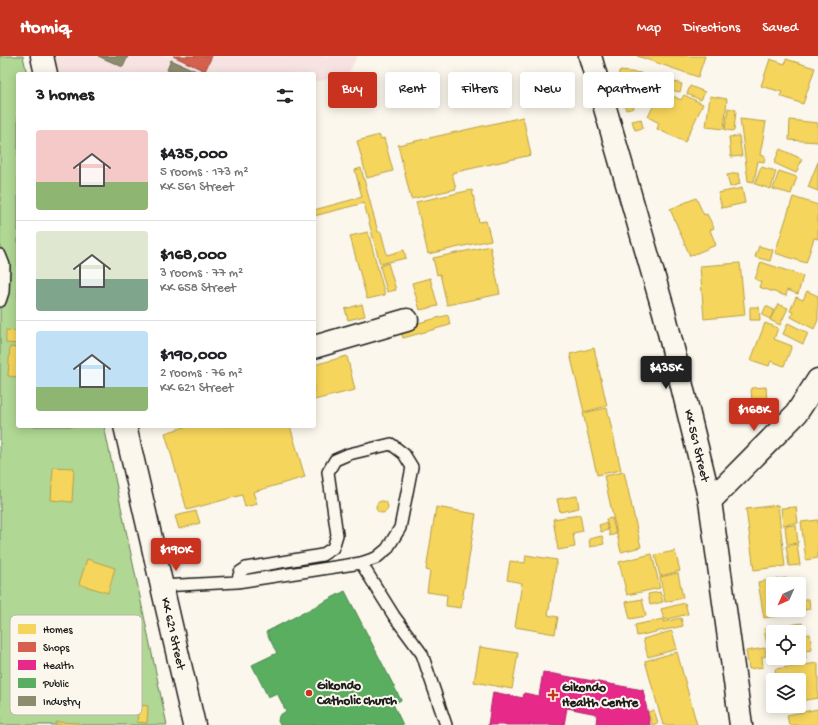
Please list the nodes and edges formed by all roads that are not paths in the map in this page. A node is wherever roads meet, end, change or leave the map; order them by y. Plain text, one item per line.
1 (42, 56) edge
2 (590, 56) edge
3 (46, 72) edge
4 (0, 255) edge
5 (0, 301) edge
6 (407, 320) dead end
7 (316, 346) edge
8 (818, 380) edge
9 (125, 428) edge
10 (710, 501) junction
11 (361, 563) junction
12 (237, 582) junction
13 (161, 586) junction
14 (194, 725) edge
15 (446, 725) edge
16 (741, 725) edge

1 - 3 street
2 - 10 street, KK 561 Street
4 - 5 lane
6 - 7 street
8 - 10 street
9 - 13 street, KK 621 Street
10 - 16 street, KK 561 Street
11 - 12 lane
11 - 12 lane
11 - 15 lane
12 - 13 lane
13 - 14 street, KK 621 Street

